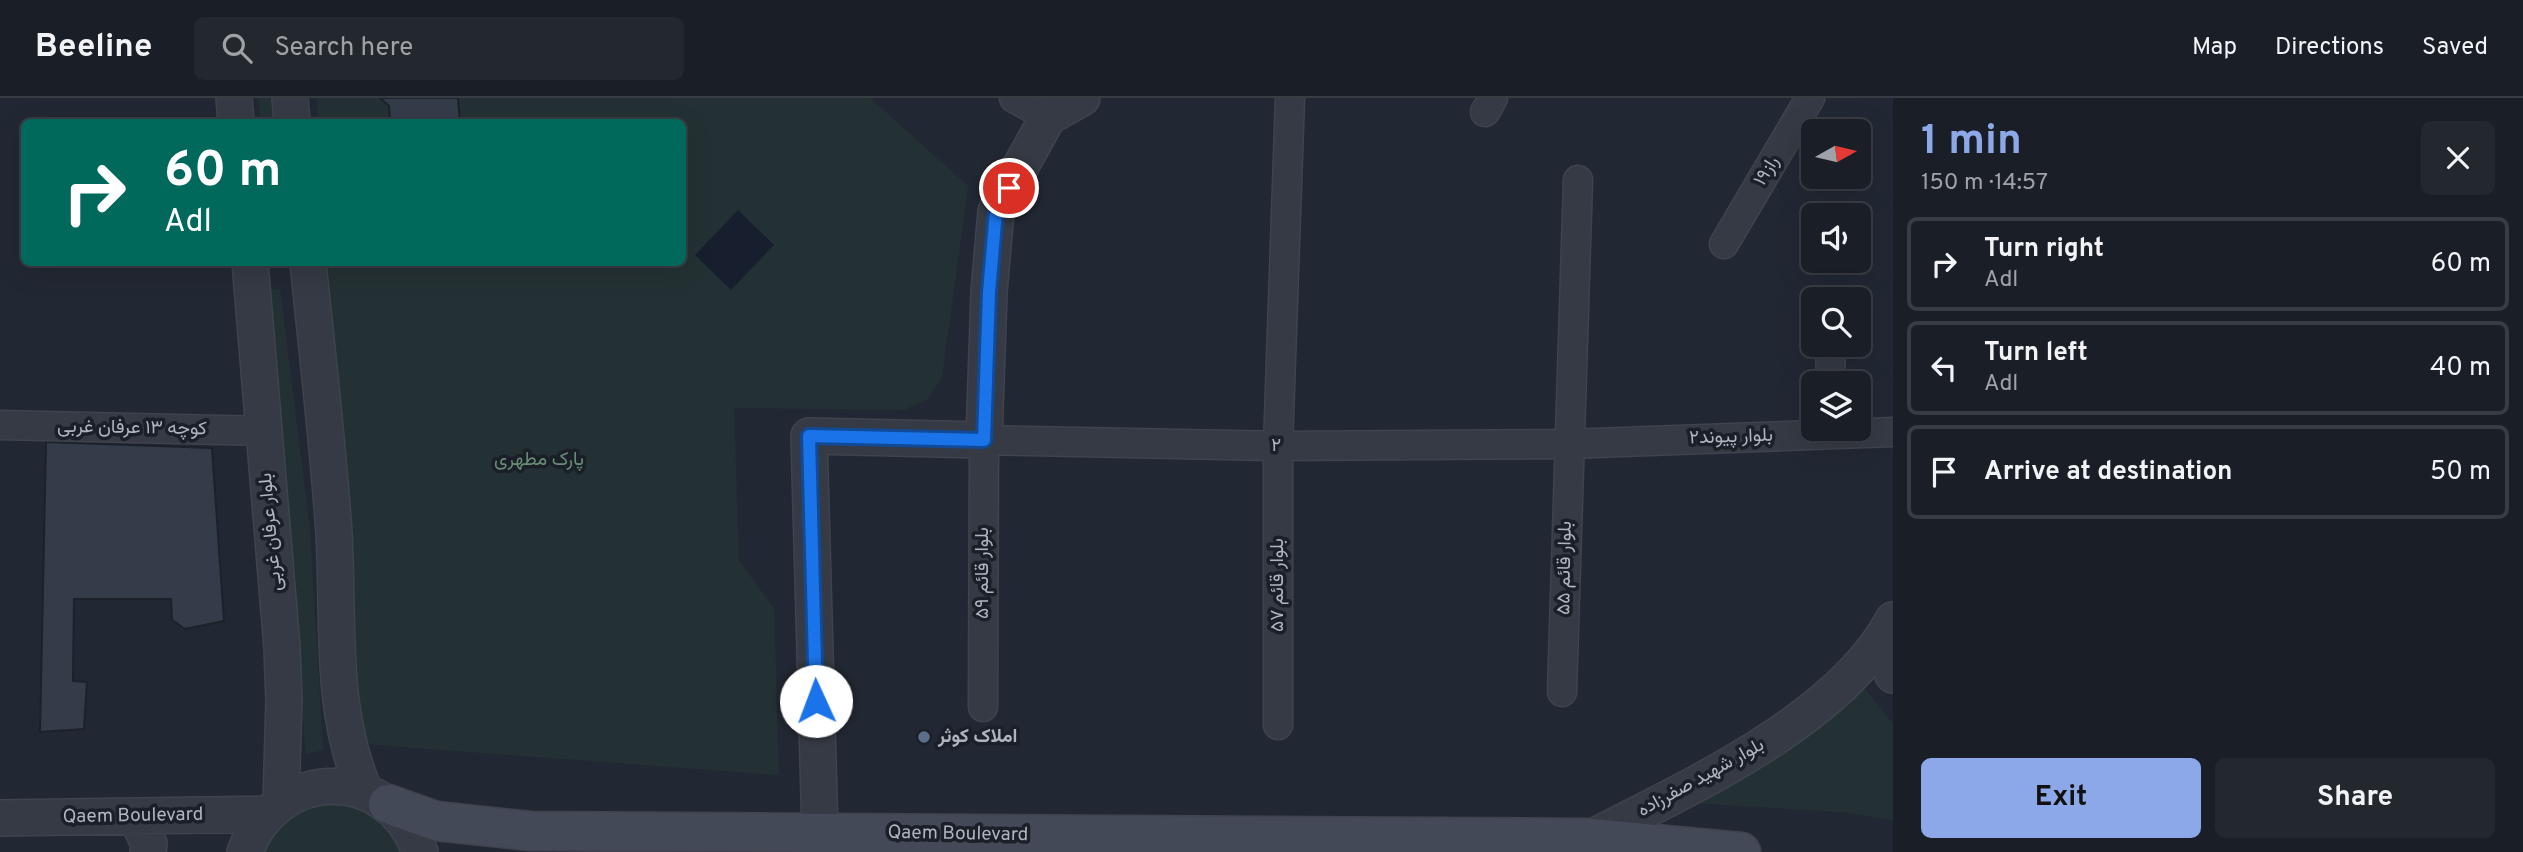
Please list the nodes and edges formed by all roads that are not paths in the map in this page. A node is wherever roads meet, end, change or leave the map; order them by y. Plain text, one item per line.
1 (234, 98) edge
2 (289, 98) edge
3 (1014, 98) edge
4 (1082, 98) edge
5 (1290, 98) edge
6 (1810, 98) edge
7 (1048, 117) junction
8 (236, 119) edge
9 (292, 119) edge
10 (1578, 180) dead end
11 (1724, 244) dead end
12 (250, 266) edge
13 (308, 266) edge
14 (0, 425) edge
15 (263, 431) junction
16 (1801, 432) edge
17 (1871, 432) edge
18 (1893, 432) edge
19 (984, 440) junction
20 (1568, 443) junction
21 (1278, 446) junction
22 (1890, 625) edge
23 (1893, 675) edge
24 (1562, 692) dead end
25 (983, 707) dead end
26 (1278, 725) dead end
27 (377, 798) junction
28 (273, 808) junction
29 (136, 816) junction
30 (0, 818) edge
31 (820, 833) junction
32 (1591, 838) junction
33 (520, 841) edge
34 (148, 852) edge
35 (245, 852) edge
36 (420, 852) edge
37 (1741, 852) edge

1 - 8 street
2 - 9 street
3 - 7 street
4 - 7 street
5 - 21 street, بلوار قائم ۵۷
6 - 11 street, راز۱۹
7 - 19 street
10 - 20 street, بلوار قائم ۵۵
12 - 15 street, بلوار عرفان غربی
13 - 27 street
14 - 15 street, کوچه ۱۳ عرفان غربی
15 - 28 street, بلوار عرفان غربی
16 - 20 street, بلوار پیوند۲
17 - 18 street, بلوار پیوند۲
19 - 21 street, ۲
19 - 25 street, بلوار قائم ۵۹
19 - 31 street
20 - 21 street, ۲
20 - 24 street, بلوار قائم ۵۵
21 - 26 street, بلوار قائم ۵۷
22 - 23 street
22 - 32 street, بلوار شهید صفرزاده
27 - 28 street
27 - 33 main road, Qaem Boulevard
27 - 36 street
28 - 29 street, Qaem Boulevard
28 - 35 street
29 - 30 street, Qaem Boulevard
29 - 34 street
31 - 32 main road, Qaem Boulevard
31 - 33 main road, Qaem Boulevard
32 - 37 main road, Qaem Boulevard

